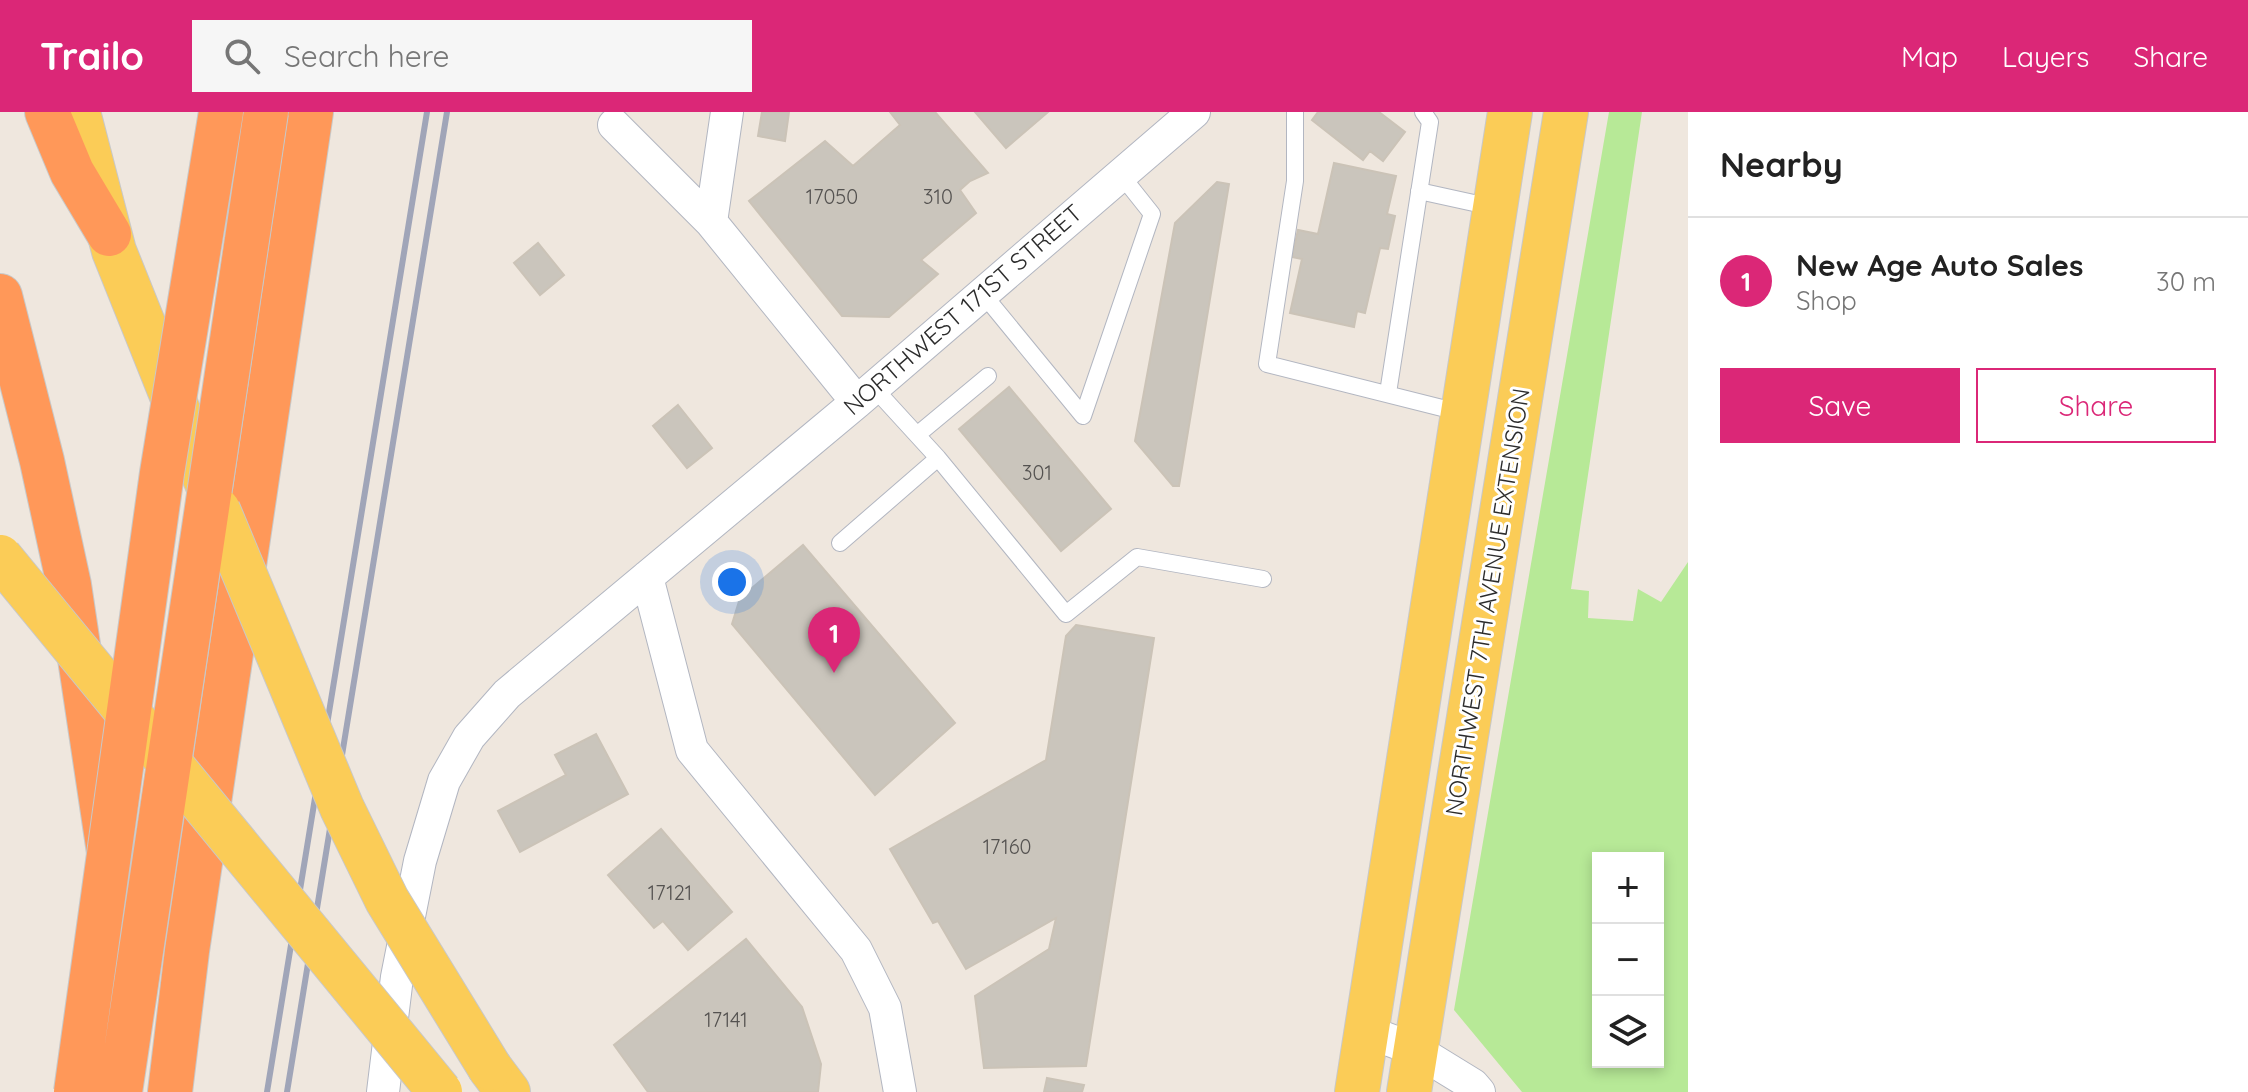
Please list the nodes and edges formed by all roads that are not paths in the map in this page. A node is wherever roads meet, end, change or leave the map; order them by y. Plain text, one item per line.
1 (47, 112) edge
2 (78, 112) edge
3 (221, 112) edge
4 (252, 112) edge
5 (266, 112) edge
6 (311, 112) edge
7 (727, 112) edge
8 (1194, 112) edge
9 (1295, 112) edge
10 (1423, 112) edge
11 (1510, 112) edge
12 (1566, 112) edge
13 (614, 125) dead end
14 (1121, 175) junction
15 (1419, 191) junction
16 (1496, 208) junction
17 (711, 222) junction
18 (109, 234) junction
19 (983, 294) junction
20 (0, 296) edge
21 (273, 372) junction
22 (988, 376) dead end
23 (1388, 393) junction
24 (865, 395) junction
25 (1463, 413) junction
26 (917, 435) junction
27 (938, 458) junction
28 (840, 543) dead end
29 (0, 557) edge
30 (647, 577) junction
31 (1263, 579) dead end
32 (1366, 1031) junction
33 (1412, 1071) edge
34 (499, 1080) edge
35 (76, 1092) edge
36 (122, 1092) edge
37 (170, 1092) edge
38 (383, 1092) edge
39 (440, 1092) edge
40 (900, 1092) edge
41 (1357, 1092) edge
42 (1479, 1092) edge

1 - 18 highway
2 - 18 main road
3 - 35 highway, bridge
4 - 21 highway
5 - 36 highway, bridge
6 - 21 highway
7 - 17 street
8 - 14 street, NORTHWEST 171ST STREET
9 - 23 lane
10 - 15 lane
11 - 16 main road
12 - 33 main road, NORTHWEST 7TH AVENUE EXTENSION
13 - 17 street
14 - 19 street, NORTHWEST 171ST STREET
14 - 19 lane
15 - 16 lane
15 - 23 lane
16 - 25 main road
17 - 24 street
18 - 34 main road, bridge
19 - 24 street, NORTHWEST 171ST STREET
20 - 36 highway
21 - 37 highway
22 - 26 lane
23 - 25 lane
24 - 26 lane
24 - 30 street, NORTHWEST 171ST STREET
25 - 32 main road
26 - 27 lane
27 - 28 lane
27 - 31 lane
29 - 39 main road, bridge
30 - 38 street, NORTHWEST 171ST STREET
30 - 40 street
32 - 33 street
32 - 41 main road
33 - 42 street

